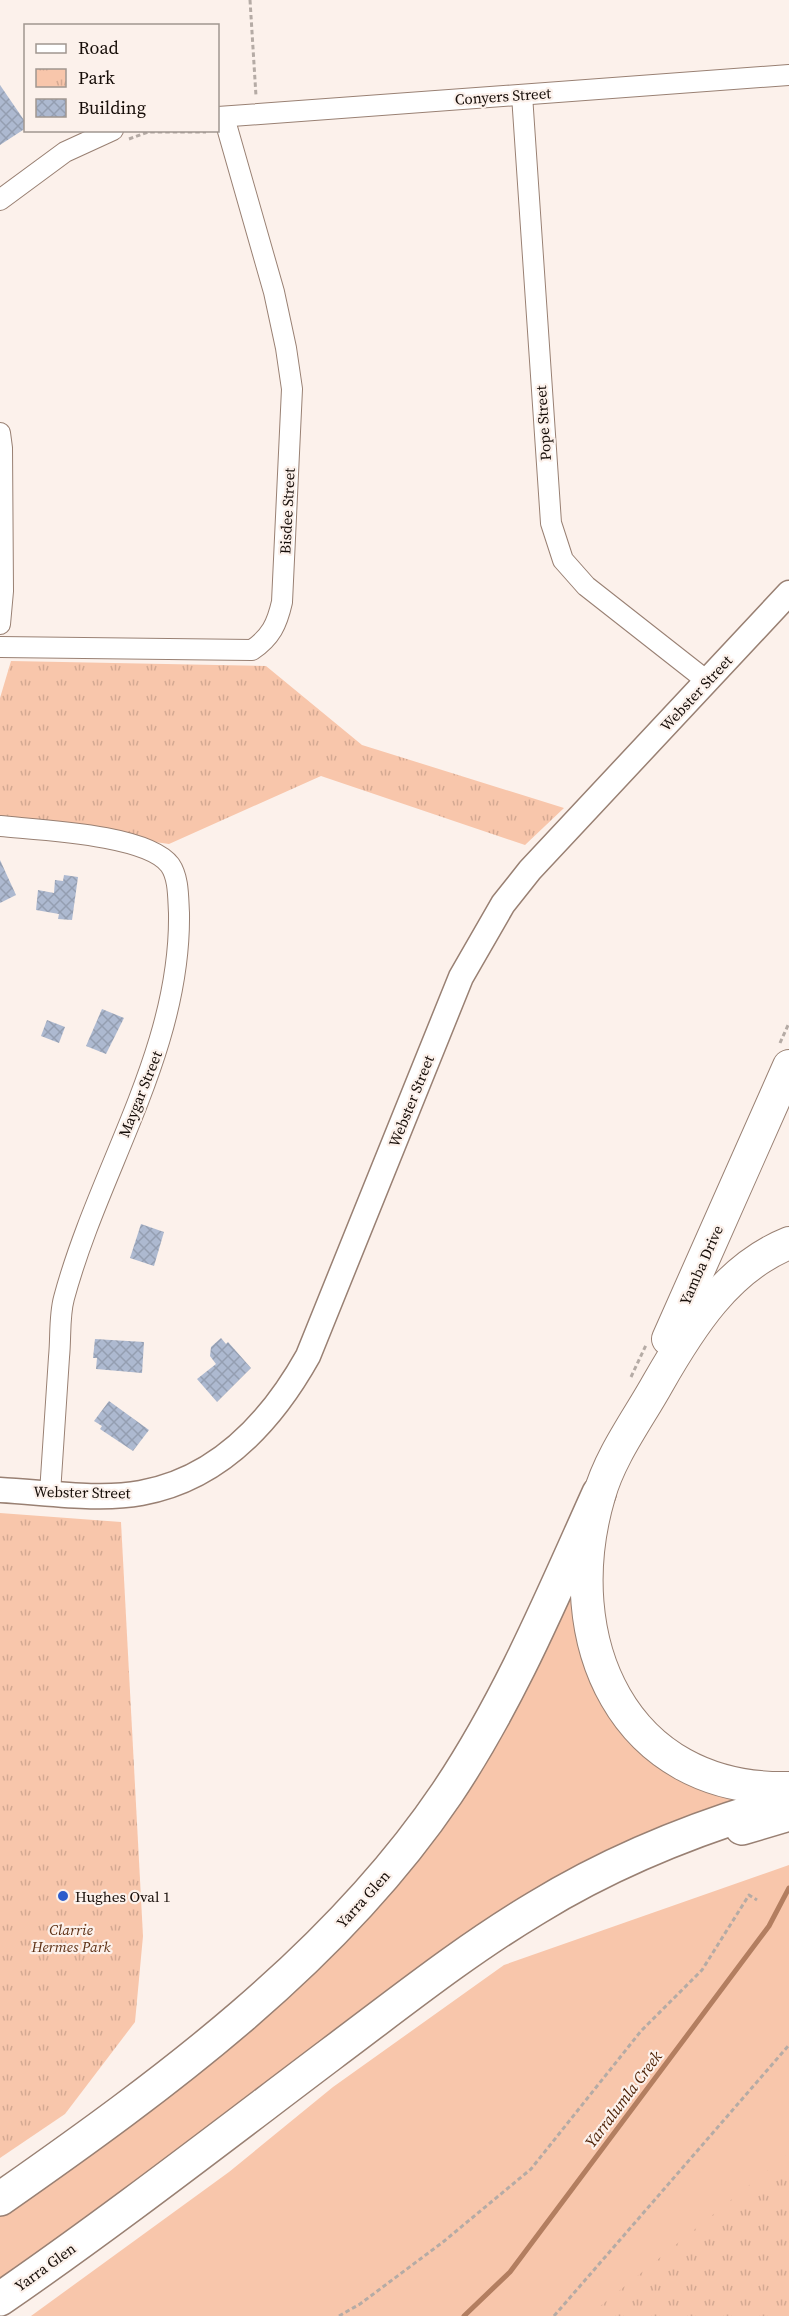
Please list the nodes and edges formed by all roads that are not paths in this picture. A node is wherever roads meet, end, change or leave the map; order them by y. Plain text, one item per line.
1 (789, 75) edge
2 (522, 95) junction
3 (221, 117) edge
4 (109, 132) edge
5 (0, 200) edge
6 (0, 433) edge
7 (789, 593) edge
8 (0, 624) edge
9 (0, 647) edge
10 (707, 681) junction
11 (0, 826) edge
12 (789, 1066) edge
13 (789, 1243) edge
14 (613, 1463) junction
15 (0, 1490) edge
16 (599, 1492) junction
17 (50, 1493) junction
18 (776, 1804) edge
19 (0, 2199) edge
20 (0, 2299) edge

1 - 2 street, Conyers Street
2 - 3 street, Conyers Street
2 - 10 street, Pope Street
3 - 9 street, Bisdee Street
4 - 5 street
6 - 8 street
7 - 10 street, Webster Street
10 - 17 street, Webster Street
11 - 17 street, Maygar Street
12 - 14 main road, Yamba Drive
13 - 14 main road
14 - 16 main road
15 - 17 street, Webster Street
16 - 18 main road
16 - 19 highway, Yarra Glen
18 - 20 highway, Yarra Glen

